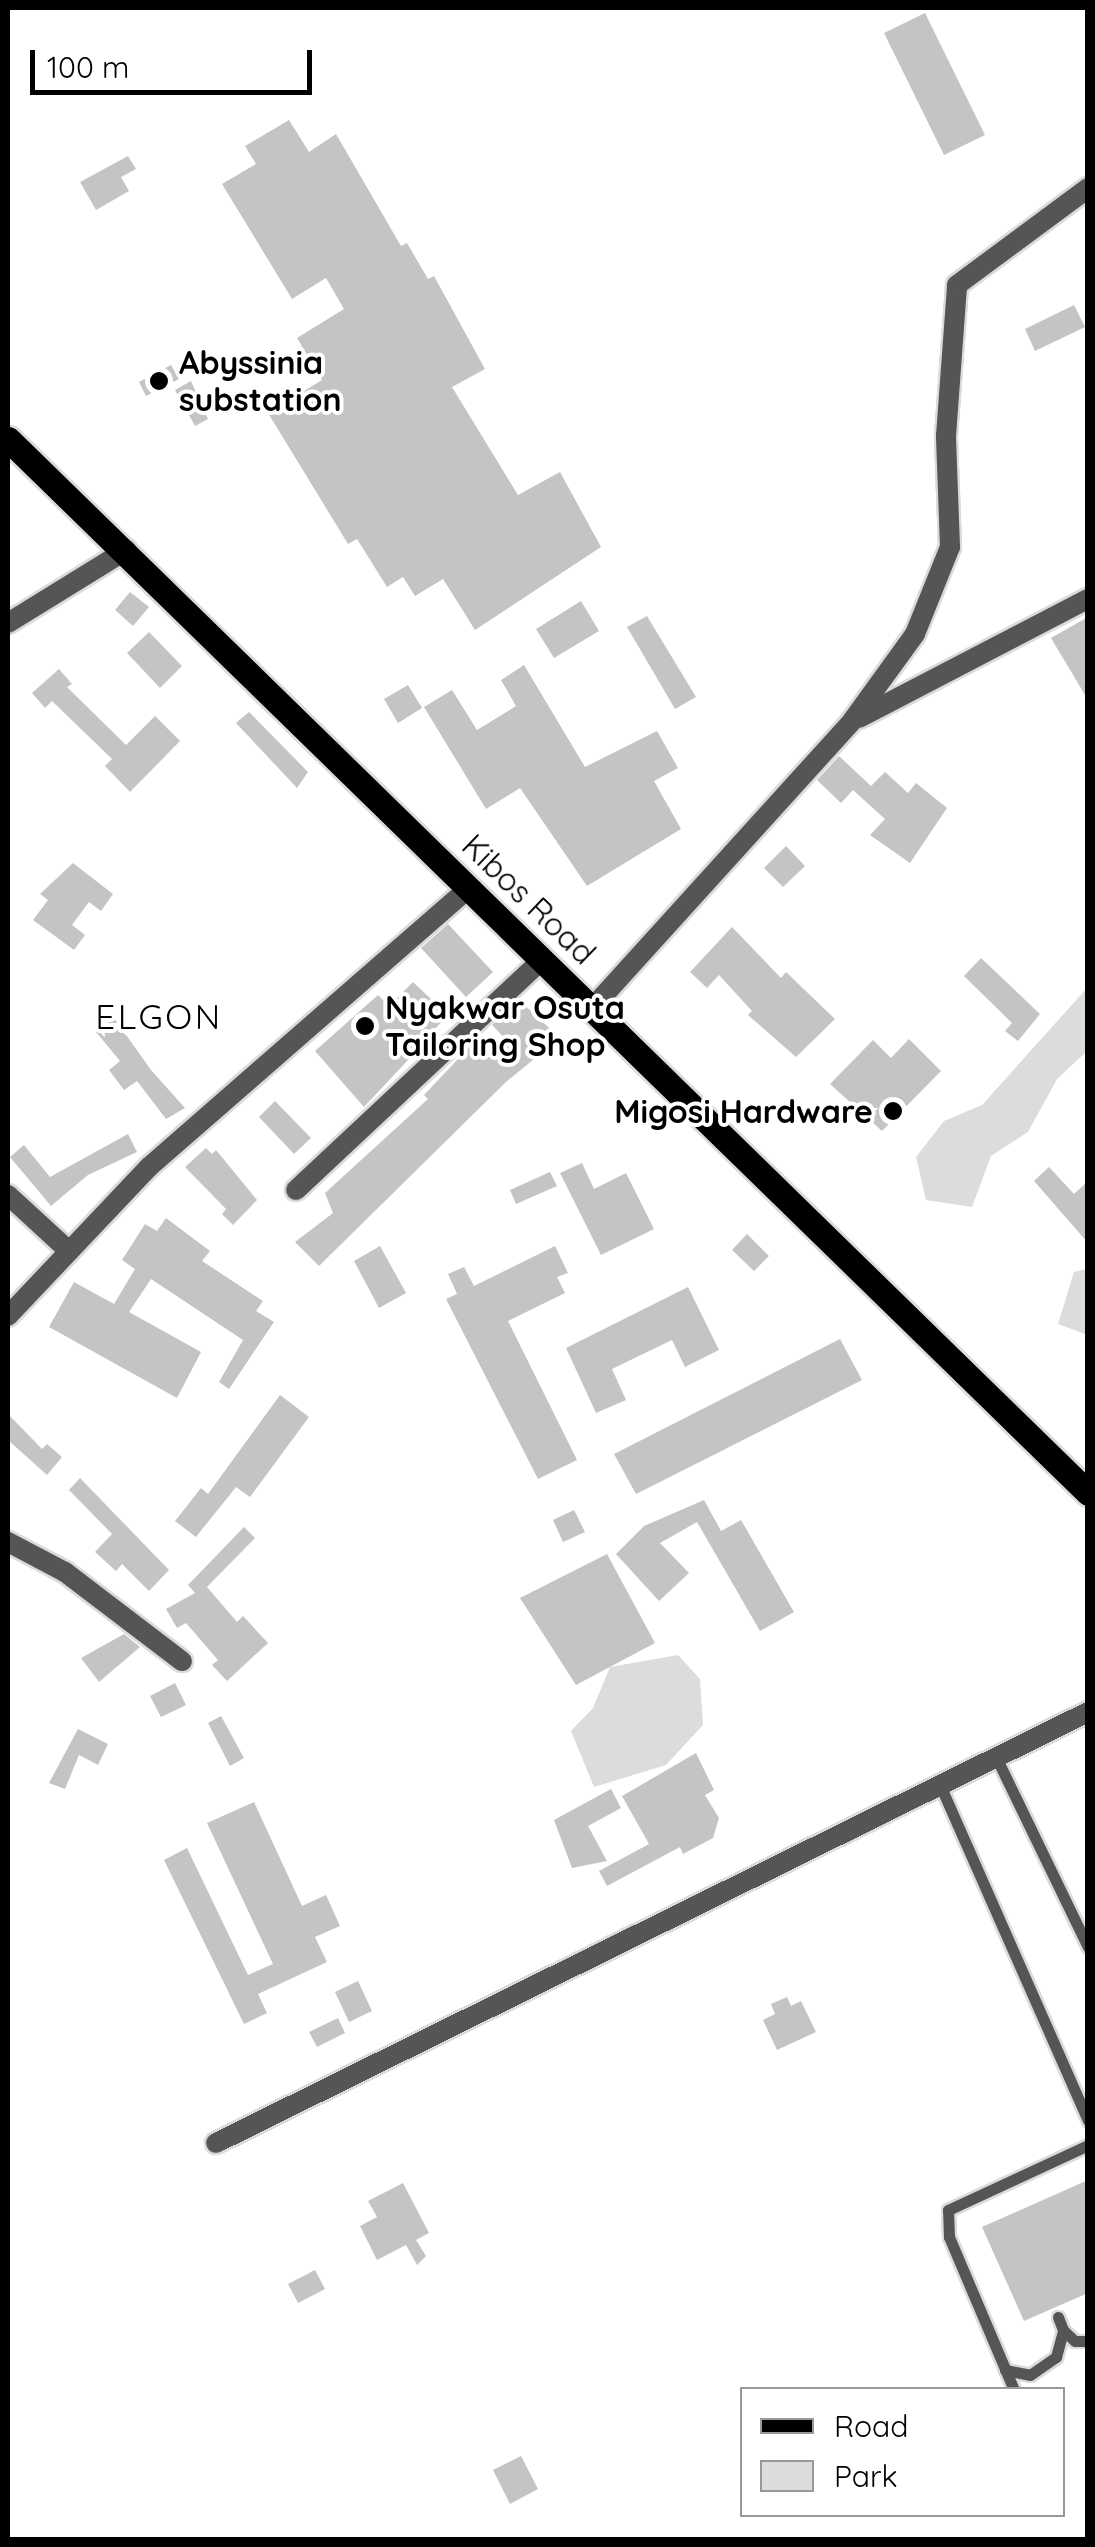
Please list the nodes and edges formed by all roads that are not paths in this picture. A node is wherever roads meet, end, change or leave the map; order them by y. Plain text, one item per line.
1 (1088, 188) edge
2 (8, 439) edge
3 (126, 550) junction
4 (1088, 599) edge
5 (8, 623) edge
6 (852, 721) junction
7 (470, 887) junction
8 (543, 959) junction
9 (592, 1008) junction
10 (296, 1190) dead end
11 (8, 1195) edge
12 (69, 1251) junction
13 (8, 1316) edge
14 (1088, 1493) edge
15 (8, 1542) edge
16 (182, 1661) dead end
17 (1088, 1712) edge
18 (996, 1757) junction
19 (940, 1785) junction
20 (1088, 1947) edge
21 (1088, 2122) edge
22 (216, 2143) dead end
23 (1088, 2145) edge
24 (1088, 2341) edge
25 (1005, 2370) junction
26 (1013, 2387) edge

1 - 6 street
2 - 3 main road, Kibos Road
3 - 5 street
3 - 7 main road, Kibos Road
4 - 6 street
6 - 9 street
7 - 8 main road, Kibos Road
7 - 12 street
8 - 9 main road, Kibos Road
8 - 10 street
9 - 14 main road, Kibos Road
11 - 12 street
12 - 13 street
15 - 16 street
17 - 18 street
18 - 19 street
18 - 20 lane
19 - 21 lane
19 - 22 street
23 - 25 lane
24 - 25 lane
25 - 26 lane

